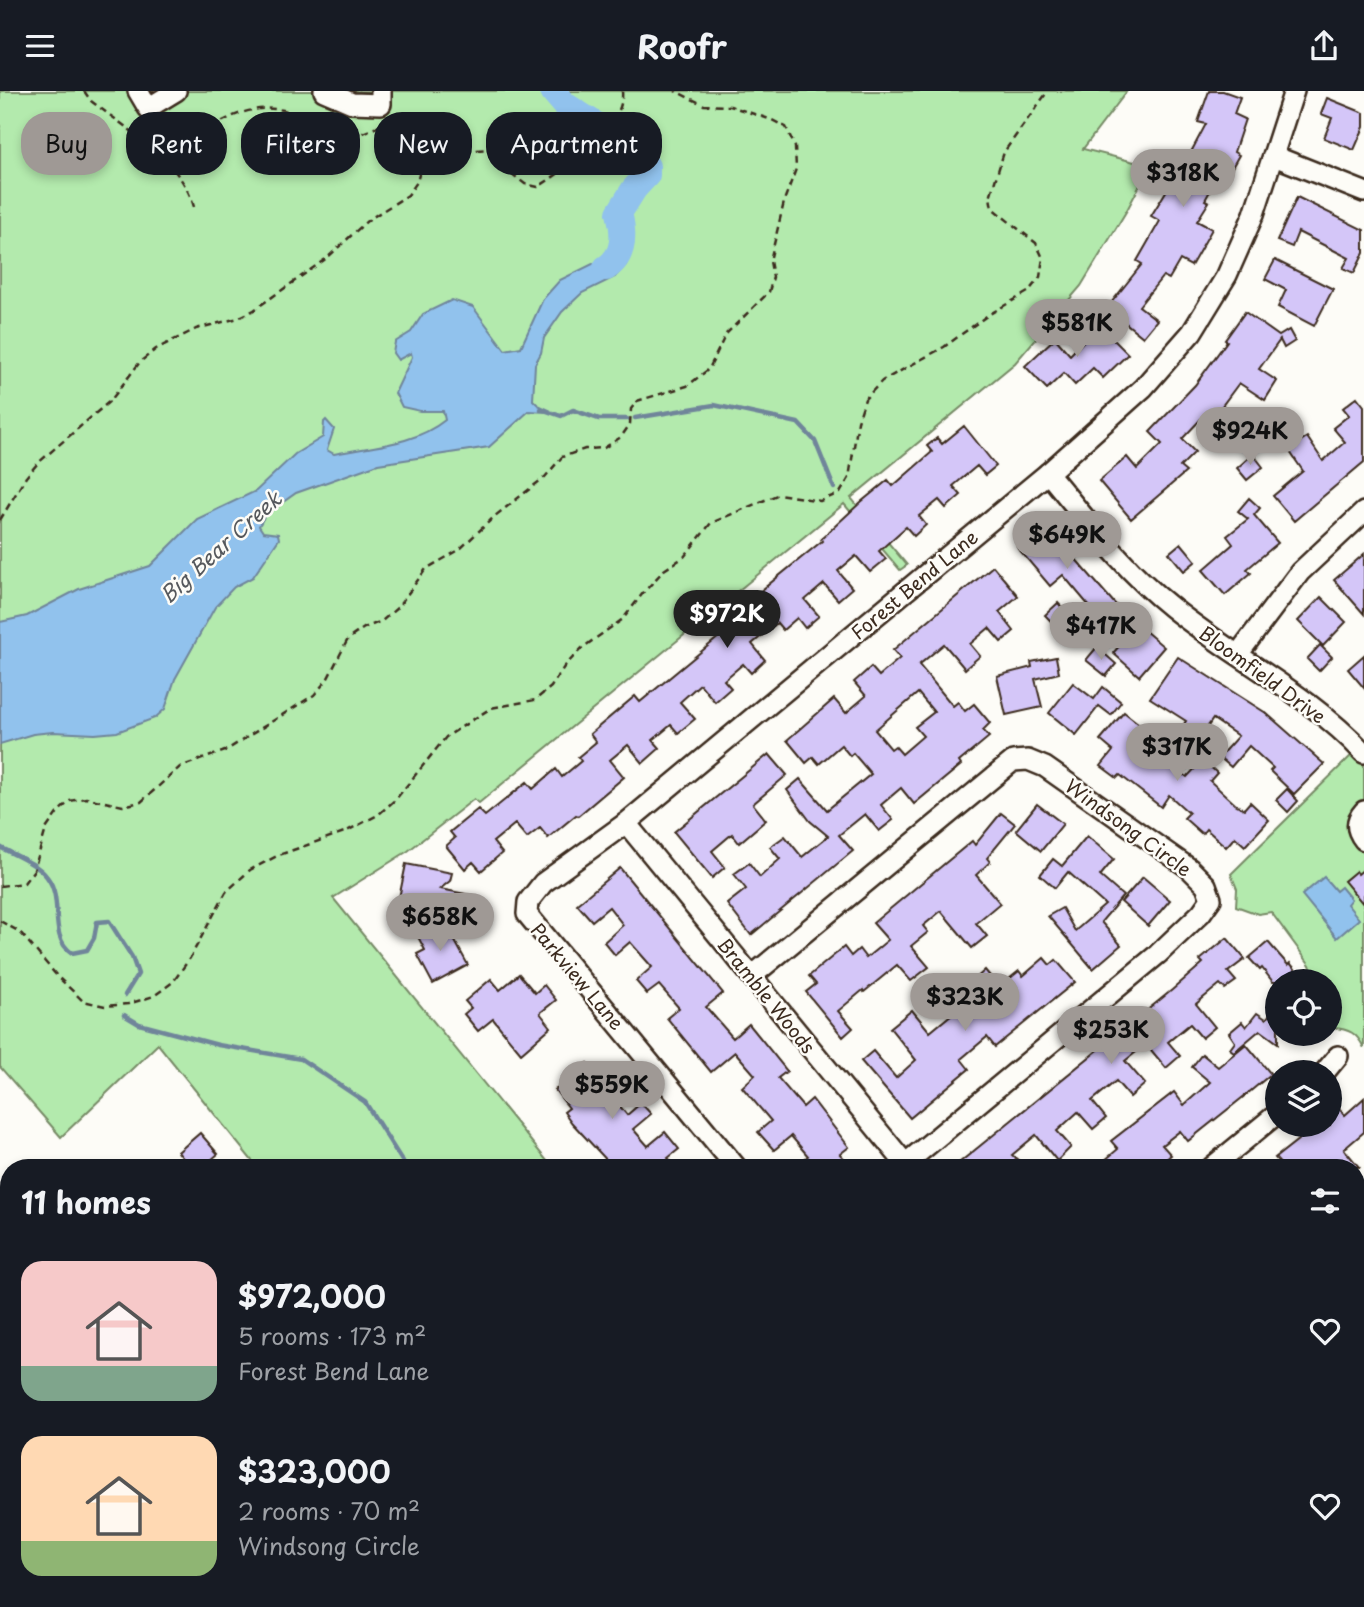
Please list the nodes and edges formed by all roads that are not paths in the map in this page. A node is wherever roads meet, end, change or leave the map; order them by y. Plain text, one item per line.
1 (138, 91) edge
2 (176, 91) edge
3 (324, 91) edge
4 (381, 91) edge
5 (1294, 91) edge
6 (1274, 156) junction
7 (1364, 192) edge
8 (1048, 473) junction
9 (1364, 512) edge
10 (1238, 653) junction
11 (1364, 753) edge
12 (1364, 811) edge
13 (626, 823) junction
14 (1364, 840) edge
15 (527, 915) joint
16 (752, 976) junction
17 (1338, 1056) dead end
18 (1335, 1060) edge
19 (1265, 1124) edge
20 (729, 1159) edge
21 (902, 1159) edge
22 (914, 1159) edge
23 (1222, 1159) edge

1 - 2 street
3 - 4 street
5 - 6 street, Forest Bend Lane
6 - 7 street
6 - 8 street, Forest Bend Lane
8 - 10 street, Bloomfield Drive
8 - 13 street, Forest Bend Lane
9 - 10 street
10 - 11 street, Bloomfield Drive
12 - 14 street
13 - 15 street, Forest Bend Lane
13 - 16 street, Bramble Woods
15 - 20 street, Parkview Lane
16 - 21 street, Bramble Woods
16 - 22 street, Windsong Circle
17 - 18 street
19 - 23 street

